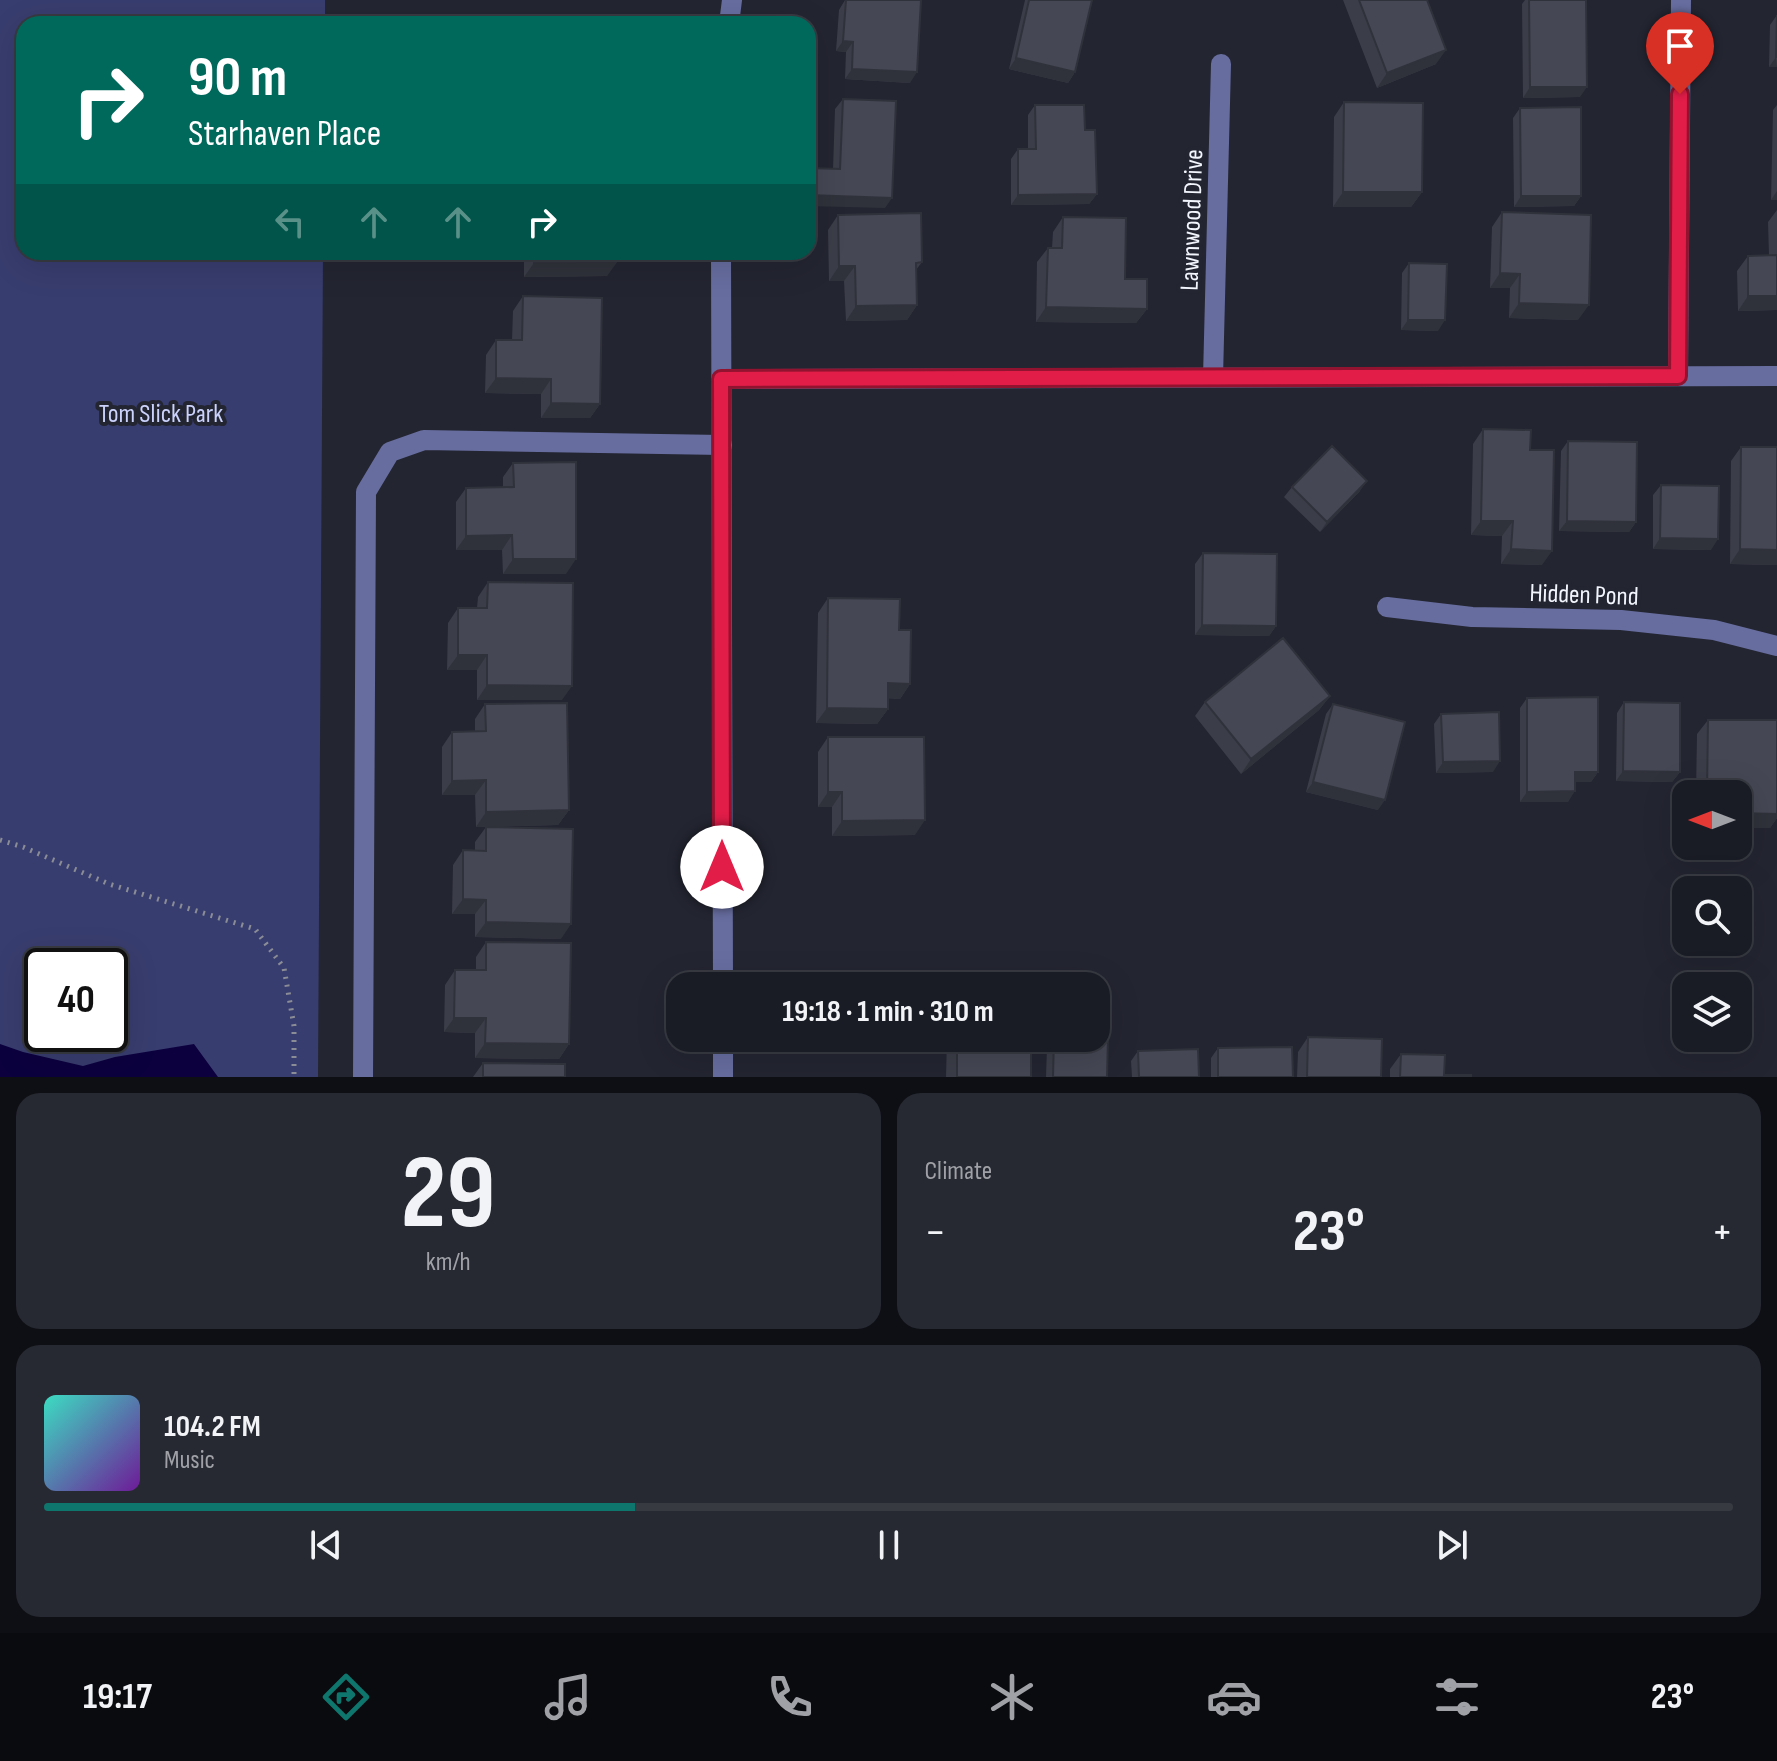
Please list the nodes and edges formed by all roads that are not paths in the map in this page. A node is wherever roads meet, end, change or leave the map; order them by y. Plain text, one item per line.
1 (1681, 0) edge
2 (1221, 64) dead end
3 (721, 260) edge
4 (1678, 376) junction
5 (1777, 376) edge
6 (1213, 377) junction
7 (721, 379) junction
8 (722, 445) junction
9 (1387, 607) dead end
10 (1777, 646) edge
11 (723, 972) edge
12 (723, 1052) edge
13 (363, 1077) edge
14 (723, 1077) edge

1 - 4 street
2 - 6 street, Lawnwood Drive
3 - 7 street
4 - 5 street
4 - 6 street
6 - 7 street
7 - 8 street
8 - 11 street
8 - 13 street
9 - 10 street, Hidden Pond
12 - 14 street

